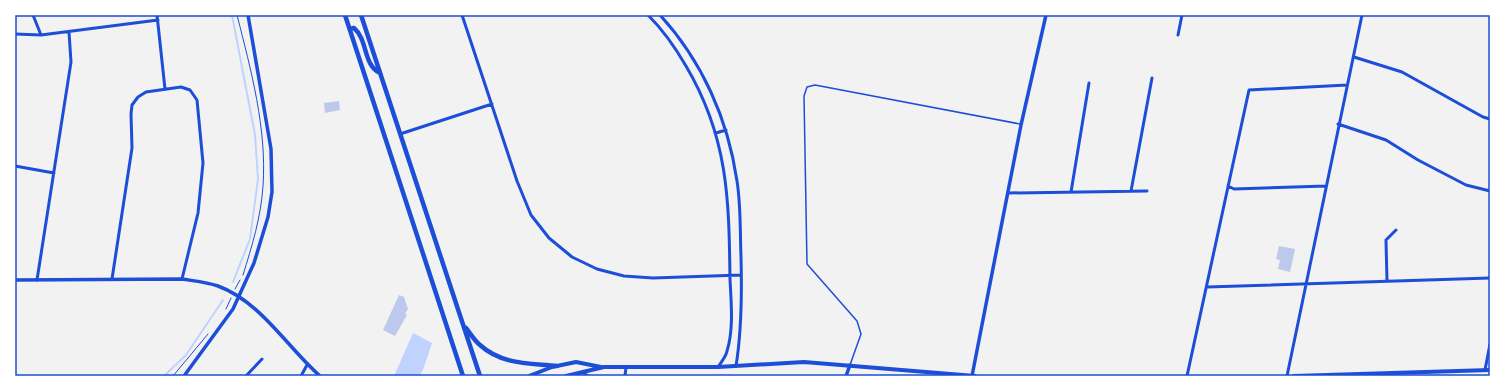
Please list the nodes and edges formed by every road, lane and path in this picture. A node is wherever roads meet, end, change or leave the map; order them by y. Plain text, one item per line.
1 (33, 15) edge
2 (157, 15) edge
3 (237, 15) edge
4 (248, 15) edge
5 (345, 15) edge
6 (361, 15) edge
7 (462, 15) edge
8 (648, 15) edge
9 (660, 15) edge
10 (1046, 15) edge
11 (1182, 15) edge
12 (1362, 15) edge
13 (158, 20) junction
14 (350, 29) junction
15 (69, 32) junction
16 (15, 34) edge
17 (1178, 34) dead end
18 (41, 36) junction
19 (680, 40) junction
20 (673, 46) junction
21 (1354, 57) junction
22 (380, 73) junction
23 (1152, 78) dead end
24 (1089, 83) dead end
25 (1347, 85) junction
26 (165, 89) junction
27 (492, 104) junction
28 (1490, 119) edge
29 (1021, 124) junction
30 (1338, 124) junction
31 (726, 130) junction
32 (716, 133) junction
33 (400, 134) junction
34 (15, 166) edge
35 (54, 173) junction
36 (1228, 186) junction
37 (1326, 186) junction
38 (1147, 191) dead end
39 (1490, 191) edge
40 (1071, 192) junction
41 (1131, 192) junction
42 (1008, 193) junction
43 (1396, 230) dead end
44 (741, 275) junction
45 (730, 276) junction
46 (1490, 278) edge
47 (112, 279) junction
48 (182, 279) junction
49 (15, 280) edge
50 (37, 280) junction
51 (1388, 281) junction
52 (1304, 284) junction
53 (1207, 287) junction
54 (233, 293) junction
55 (239, 298) junction
56 (226, 310) dead end
57 (464, 326) junction
58 (209, 333) dead end
59 (1490, 344) edge
60 (262, 359) dead end
61 (307, 365) junction
62 (850, 365) junction
63 (557, 366) junction
64 (736, 366) junction
65 (604, 367) junction
66 (626, 367) junction
67 (718, 367) junction
68 (1488, 370) edge
69 (582, 372) junction
70 (1418, 374) edge
71 (1350, 375) edge
72 (173, 376) edge
73 (185, 376) edge
74 (246, 376) edge
75 (301, 376) edge
76 (320, 376) edge
77 (463, 376) edge
78 (480, 376) edge
79 (529, 376) edge
80 (566, 376) edge
81 (588, 376) edge
82 (625, 376) edge
83 (846, 376) edge
84 (972, 376) edge
85 (975, 376) edge
86 (1187, 376) edge
87 (1286, 376) edge
88 (1294, 376) edge

1 - 18 street
2 - 13 street
3 - 54 path
4 - 55 street
5 - 14 main road
6 - 22 main road
7 - 27 street
8 - 20 street
9 - 19 street
10 - 29 street
11 - 17 street
12 - 21 street
13 - 15 street
13 - 26 street
14 - 22 main road
14 - 77 main road
15 - 18 street
15 - 35 street
16 - 18 street
19 - 20 street
19 - 31 street
20 - 32 street
21 - 25 street
21 - 28 street
22 - 33 main road
23 - 41 street
24 - 40 street
25 - 30 street
25 - 36 street
26 - 47 street
26 - 48 street
27 - 33 street
27 - 45 street
29 - 42 street
29 - 62 lane
30 - 37 street
30 - 39 street
31 - 32 street
31 - 44 street
32 - 45 street
33 - 57 main road
34 - 35 street
35 - 50 street
36 - 37 street
36 - 53 street
37 - 52 street
38 - 41 street
40 - 41 street
40 - 42 street
42 - 84 street
43 - 51 street
44 - 45 street
44 - 64 street
45 - 67 street
46 - 51 street
47 - 48 street
47 - 50 street
48 - 54 street
49 - 50 street
51 - 52 street
52 - 53 street
52 - 87 street
53 - 86 street
54 - 55 street
54 - 56 path
55 - 61 street
55 - 73 street
57 - 63 main road
57 - 78 main road
58 - 72 path
59 - 68 street
60 - 74 street
61 - 75 street
61 - 76 street
62 - 64 main road
62 - 83 street
62 - 84 main road
63 - 65 main road
63 - 79 main road
64 - 67 main road
65 - 66 main road
65 - 69 main road
66 - 67 main road
66 - 82 street
68 - 70 main road
69 - 80 main road
69 - 81 street
70 - 71 main road
71 - 88 main road
84 - 85 main road

